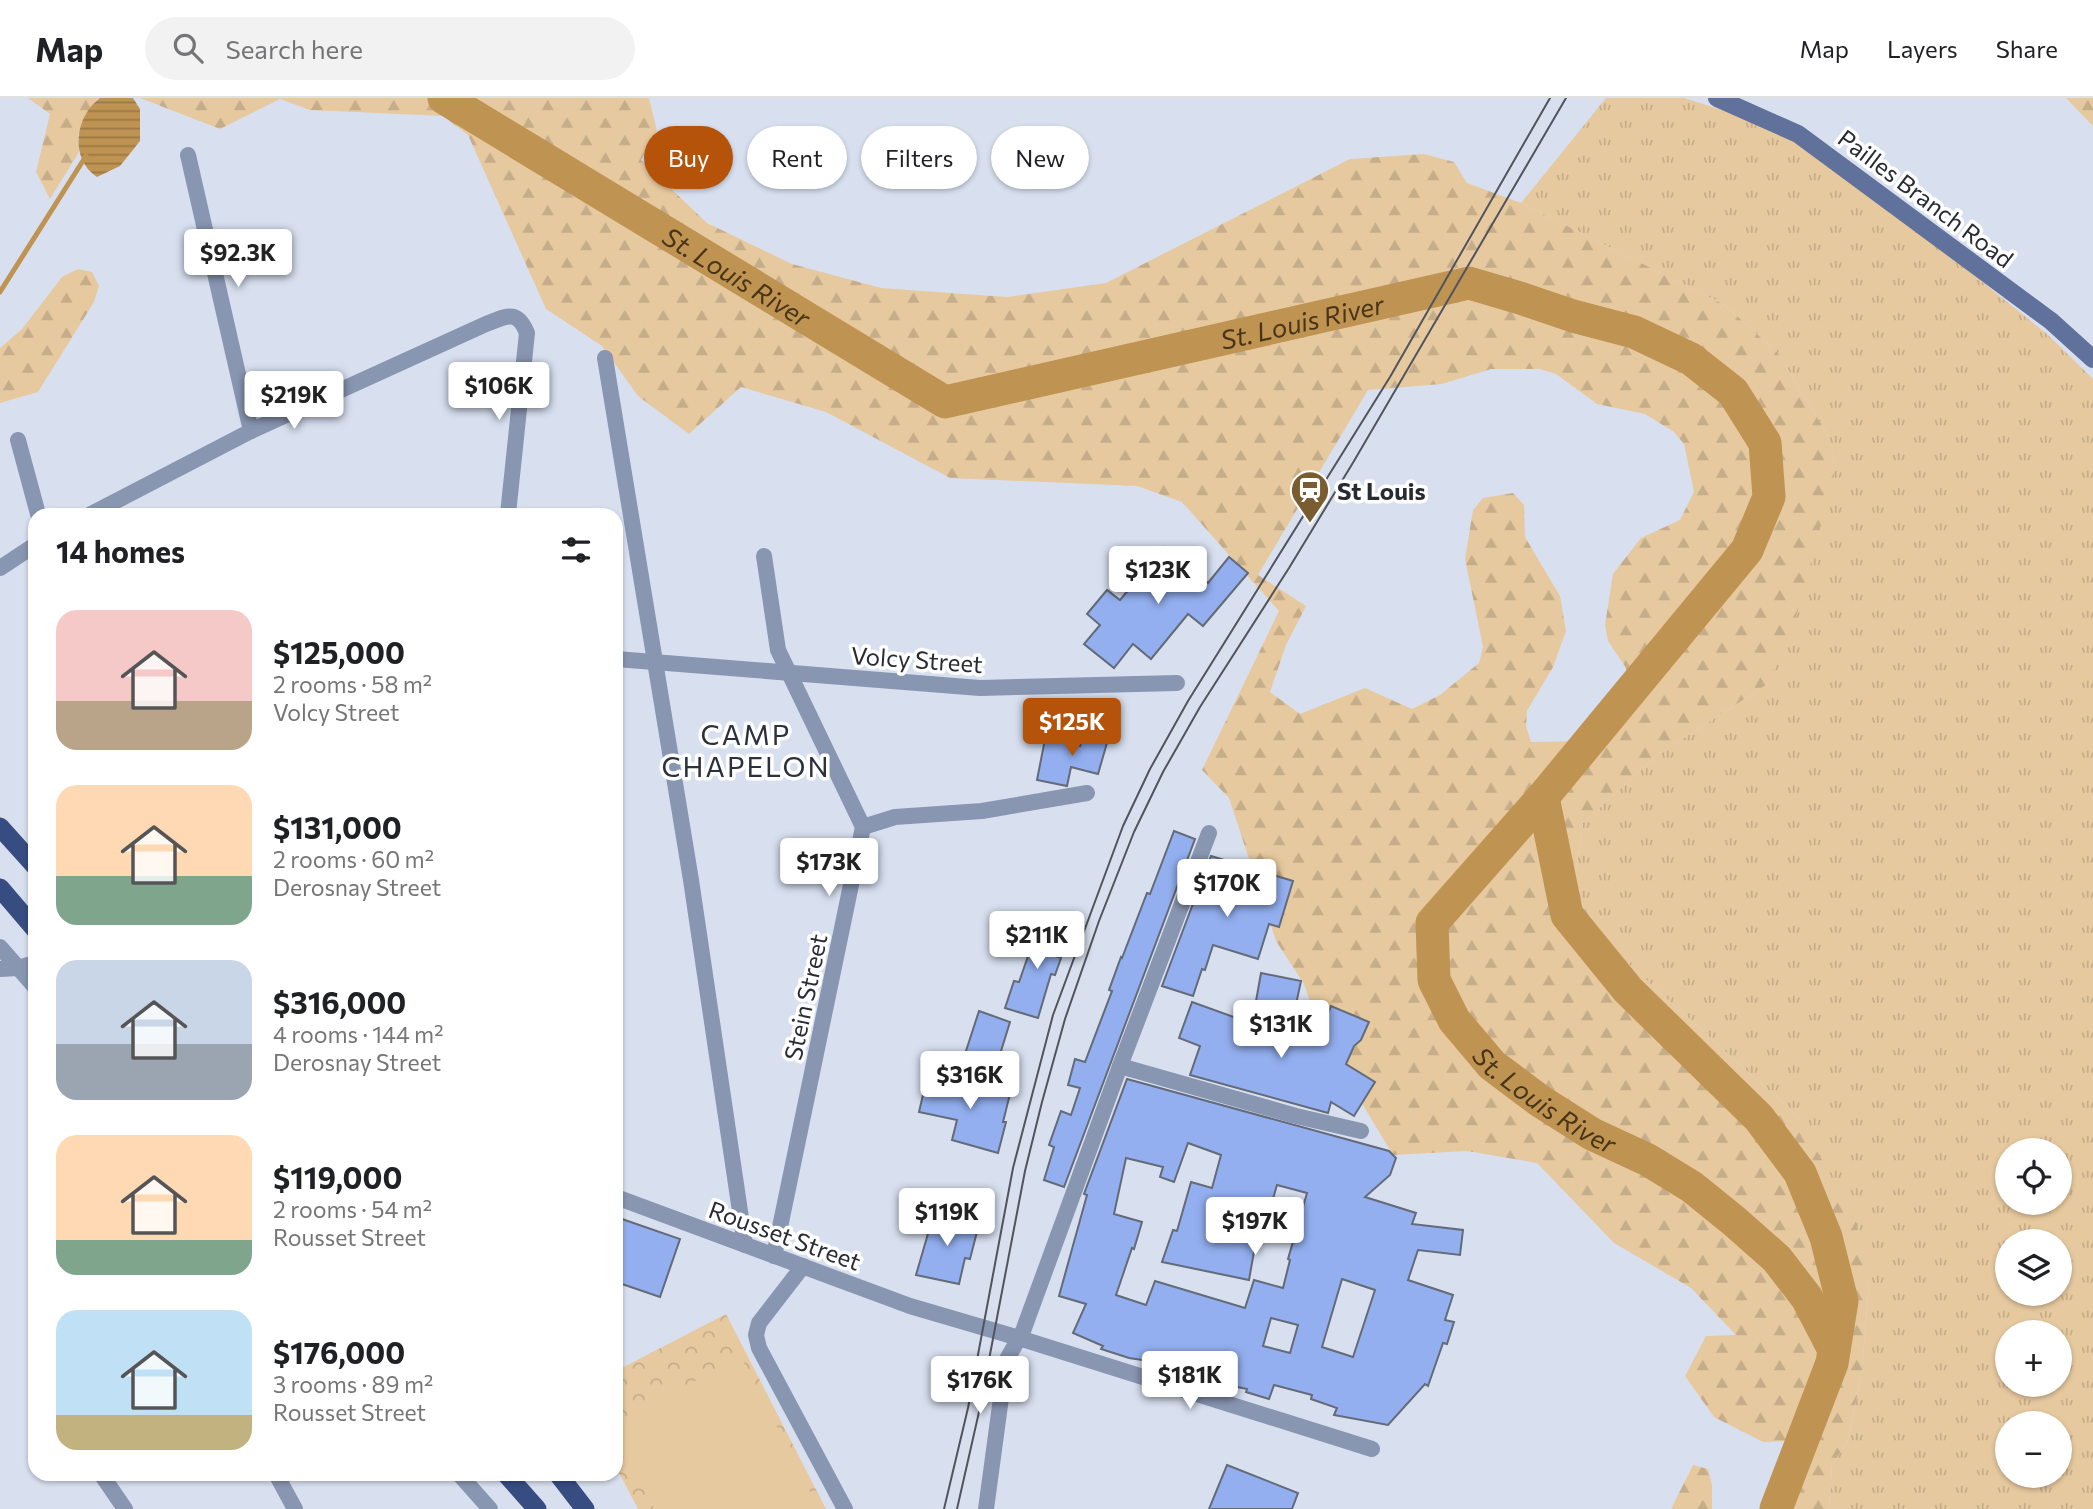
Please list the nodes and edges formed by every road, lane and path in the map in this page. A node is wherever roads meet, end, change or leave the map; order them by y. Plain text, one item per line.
1 (1717, 98) edge
2 (188, 155) dead end
3 (605, 358) dead end
4 (2093, 359) edge
5 (251, 430) junction
6 (18, 440) dead end
7 (36, 508) edge
8 (102, 508) edge
9 (509, 508) edge
10 (28, 550) edge
11 (764, 556) dead end
12 (0, 568) edge
13 (623, 659) edge
14 (654, 660) junction
15 (787, 672) junction
16 (1177, 683) dead end
17 (1087, 793) dead end
18 (0, 827) edge
19 (863, 827) junction
20 (1209, 834) dead end
21 (28, 858) edge
22 (0, 888) edge
23 (28, 921) edge
24 (0, 947) edge
25 (28, 965) edge
26 (18, 968) junction
27 (0, 969) edge
28 (28, 979) edge
29 (1121, 1066) junction
30 (1361, 1130) dead end
31 (623, 1201) edge
32 (745, 1245) junction
33 (774, 1256) junction
34 (803, 1266) junction
35 (1019, 1338) junction
36 (1372, 1449) dead end
37 (106, 1481) edge
38 (280, 1481) edge
39 (465, 1481) edge
40 (512, 1481) edge
41 (563, 1481) edge
42 (125, 1509) edge
43 (295, 1509) edge
44 (489, 1509) edge
45 (537, 1509) edge
46 (585, 1509) edge
47 (845, 1509) edge
48 (986, 1509) edge

1 - 4 main road, Pailles Branch Road
2 - 5 street
3 - 14 street
5 - 8 street
5 - 9 street
6 - 7 street
10 - 12 street
11 - 15 street
13 - 14 street, Volcy Street
14 - 15 street, Volcy Street
14 - 32 street
15 - 16 street, Volcy Street
15 - 19 street
17 - 19 street
18 - 21 highway
19 - 33 street, Stein Street
20 - 29 street
22 - 23 highway
24 - 26 street
25 - 26 street
26 - 27 street
26 - 28 street
29 - 30 street
29 - 35 street
31 - 32 street, Rousset Street
32 - 33 street, Rousset Street
33 - 34 street, Rousset Street
34 - 35 street, Rousset Street
34 - 47 street
35 - 36 street, Rousset Street
35 - 48 street
37 - 42 street
38 - 43 street
39 - 44 street
40 - 45 highway
41 - 46 highway

